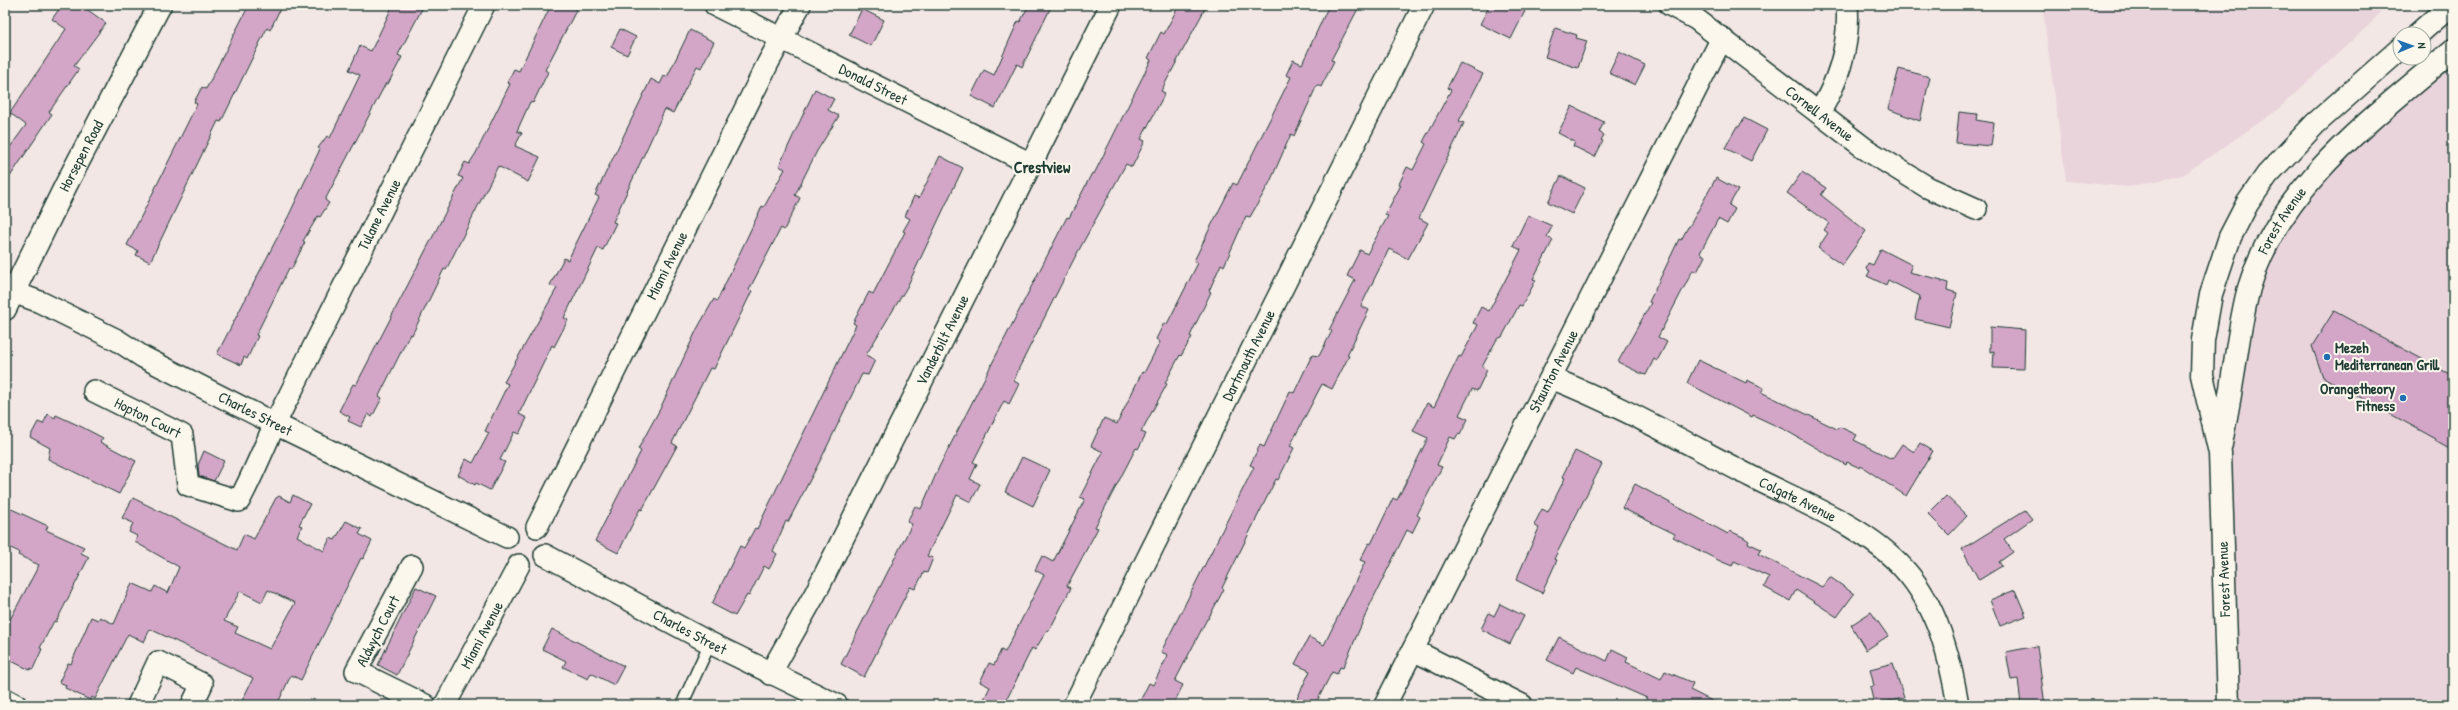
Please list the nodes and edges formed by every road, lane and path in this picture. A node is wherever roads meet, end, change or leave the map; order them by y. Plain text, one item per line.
1 (160, 5) edge
2 (484, 5) edge
3 (715, 5) edge
4 (800, 5) edge
5 (1112, 5) edge
6 (1424, 5) edge
7 (1670, 5) edge
8 (1847, 5) edge
9 (2451, 5) edge
10 (2427, 26) edge
11 (1722, 38) junction
12 (782, 39) junction
13 (2453, 50) edge
14 (2392, 56) edge
15 (1819, 113) junction
16 (1031, 164) junction
17 (1976, 209) dead end
18 (8, 297) edge
19 (1551, 378) junction
20 (94, 391) dead end
21 (273, 423) junction
22 (2220, 453) junction
23 (536, 527) junction
24 (507, 537) junction
25 (545, 555) junction
26 (519, 565) junction
27 (412, 566) dead end
28 (710, 644) junction
29 (1413, 650) junction
30 (770, 674) junction
31 (5, 699) edge
32 (684, 700) dead end
33 (16, 705) edge
34 (138, 705) edge
35 (192, 705) edge
36 (425, 705) edge
37 (445, 705) edge
38 (838, 705) edge
39 (1074, 705) edge
40 (1385, 705) edge
41 (1522, 705) edge
42 (1958, 705) edge
43 (2228, 705) edge

1 - 18 main road, Horsepen Road
2 - 21 street, Tulane Avenue
3 - 12 street, Donald Street
4 - 12 street, Miami Avenue
5 - 16 street, Vanderbilt Avenue
6 - 39 street, Dartmouth Avenue
7 - 11 street, Cornell Avenue
8 - 15 street
9 - 10 main road
11 - 15 street, Cornell Avenue
11 - 19 street, Staunton Avenue
12 - 16 street, Donald Street
12 - 23 street, Miami Avenue
13 - 22 main road, Forest Avenue
14 - 22 main road, Forest Avenue
15 - 17 street, Cornell Avenue
16 - 30 street, Vanderbilt Avenue
18 - 21 street, Charles Street
19 - 29 street, Staunton Avenue
19 - 42 street, Colgate Avenue
20 - 21 street, Hopton Court
21 - 24 street, Charles Street
22 - 43 main road, Forest Avenue
23 - 24 street
23 - 25 street
24 - 26 street
25 - 26 street
25 - 28 street, Charles Street
26 - 37 street, Miami Avenue
27 - 36 street, Aldwych Court
28 - 30 street, Charles Street
28 - 32 lane
29 - 40 street, Staunton Avenue
29 - 41 street
30 - 38 street, Charles Street
31 - 33 street
34 - 35 street

